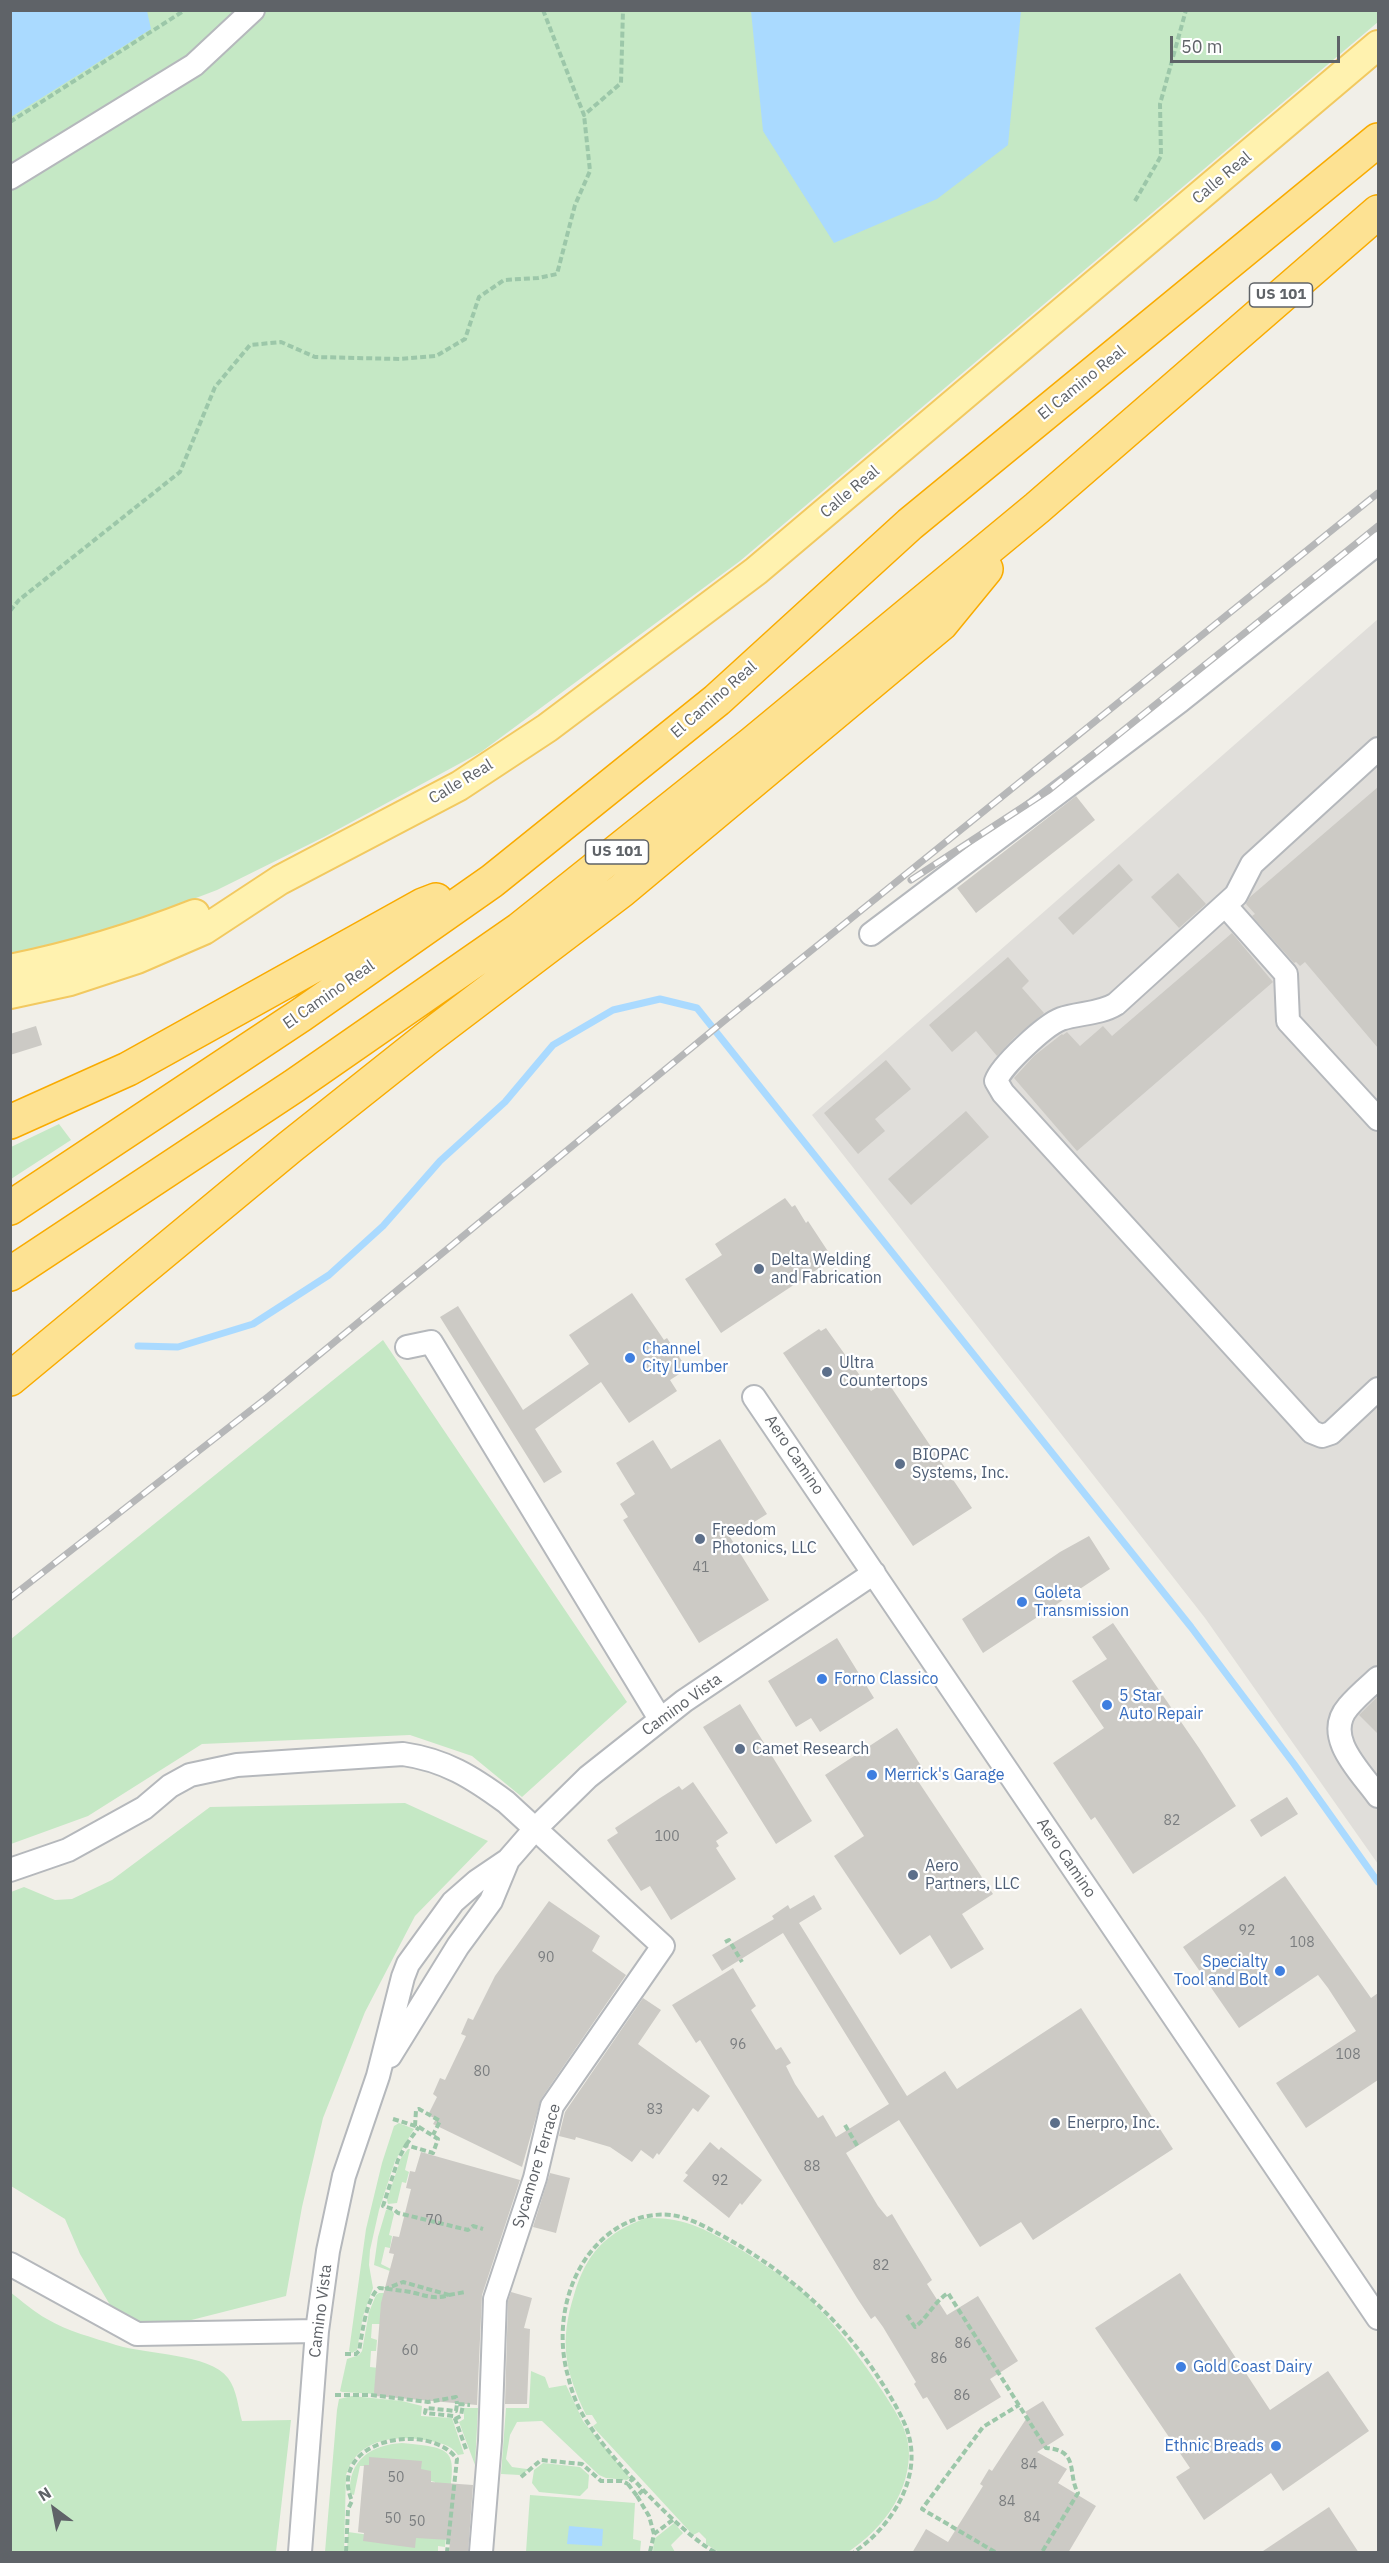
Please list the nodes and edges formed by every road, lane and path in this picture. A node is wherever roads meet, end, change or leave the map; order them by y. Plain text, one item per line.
1 (185, 10) edge
2 (253, 10) edge
3 (623, 10) edge
4 (1186, 10) edge
5 (542, 12) edge
6 (1378, 45) edge
7 (584, 115) junction
8 (10, 122) edge
9 (1378, 140) edge
10 (10, 178) edge
11 (1135, 201) dead end
12 (1378, 212) edge
13 (1037, 508) junction
14 (1378, 543) edge
15 (10, 611) edge
16 (1378, 749) edge
17 (280, 880) junction
18 (492, 881) junction
19 (1225, 905) junction
20 (871, 934) dead end
21 (10, 969) edge
22 (10, 994) edge
23 (1378, 1119) edge
24 (10, 1122) edge
25 (10, 1208) edge
26 (10, 1274) edge
27 (407, 1347) dead end
28 (10, 1379) edge
29 (1378, 1389) edge
30 (754, 1397) dead end
31 (874, 1574) junction
32 (1378, 1678) edge
33 (660, 1719) junction
34 (1378, 1796) edge
35 (535, 1828) junction
36 (508, 1860) junction
37 (10, 1870) edge
38 (725, 1942) dead end
39 (742, 1962) dead end
40 (378, 2076) junction
41 (393, 2119) dead end
42 (844, 2125) dead end
43 (417, 2126) junction
44 (433, 2135) junction
45 (406, 2145) junction
46 (858, 2147) dead end
47 (483, 2229) dead end
48 (10, 2264) edge
49 (385, 2289) junction
50 (465, 2292) dead end
51 (448, 2295) junction
52 (907, 2315) dead end
53 (1378, 2318) edge
54 (317, 2331) junction
55 (345, 2354) dead end
56 (335, 2395) dead end
57 (456, 2404) junction
58 (463, 2404) junction
59 (476, 2405) dead end
60 (1018, 2405) junction
61 (455, 2419) junction
62 (467, 2459) dead end
63 (521, 2477) dead end
64 (634, 2477) junction
65 (628, 2484) junction
66 (644, 2489) junction
67 (637, 2496) junction
68 (674, 2519) junction
69 (654, 2534) junction
70 (300, 2553) edge
71 (346, 2553) edge
72 (447, 2553) edge
73 (481, 2553) edge
74 (650, 2553) edge
75 (715, 2553) edge
76 (854, 2553) edge
77 (995, 2553) edge
78 (1042, 2553) edge

1 - 8 path
2 - 10 street
3 - 7 path
4 - 11 path
5 - 7 path
6 - 17 main road, Calle Real
7 - 15 path
9 - 18 highway, El Camino Real
12 - 13 highway, US 101
13 - 26 highway, US 101
13 - 28 highway
14 - 20 street
16 - 19 street
17 - 21 main road, Calle Real
17 - 22 main road, Calle Real
18 - 24 highway
18 - 25 highway, El Camino Real
19 - 23 street
19 - 29 street
27 - 33 street
30 - 31 street, Aero Camino
31 - 33 street, Camino Vista
31 - 53 street, Aero Camino
32 - 34 street
33 - 35 street, Camino Vista
35 - 36 street, Camino Vista
35 - 37 street
35 - 73 street, Sycamore Terrace
36 - 40 street, Camino Vista
36 - 40 street, Camino Vista
38 - 39 path
40 - 54 street, Camino Vista
41 - 43 path
42 - 46 path
43 - 44 path
43 - 44 path
43 - 45 path
44 - 45 path
45 - 47 path
48 - 54 street
49 - 51 path
49 - 51 path
49 - 55 path
50 - 51 path
52 - 60 path
54 - 70 street, Camino Vista
56 - 57 path
57 - 58 path
57 - 61 path
58 - 59 path
58 - 61 path
60 - 77 path
60 - 78 path
61 - 62 path
63 - 65 path
64 - 65 path
64 - 66 path
64 - 76 path
65 - 67 path
66 - 67 path
66 - 68 path
67 - 69 path
68 - 69 path
68 - 75 path
69 - 74 path
71 - 72 path

